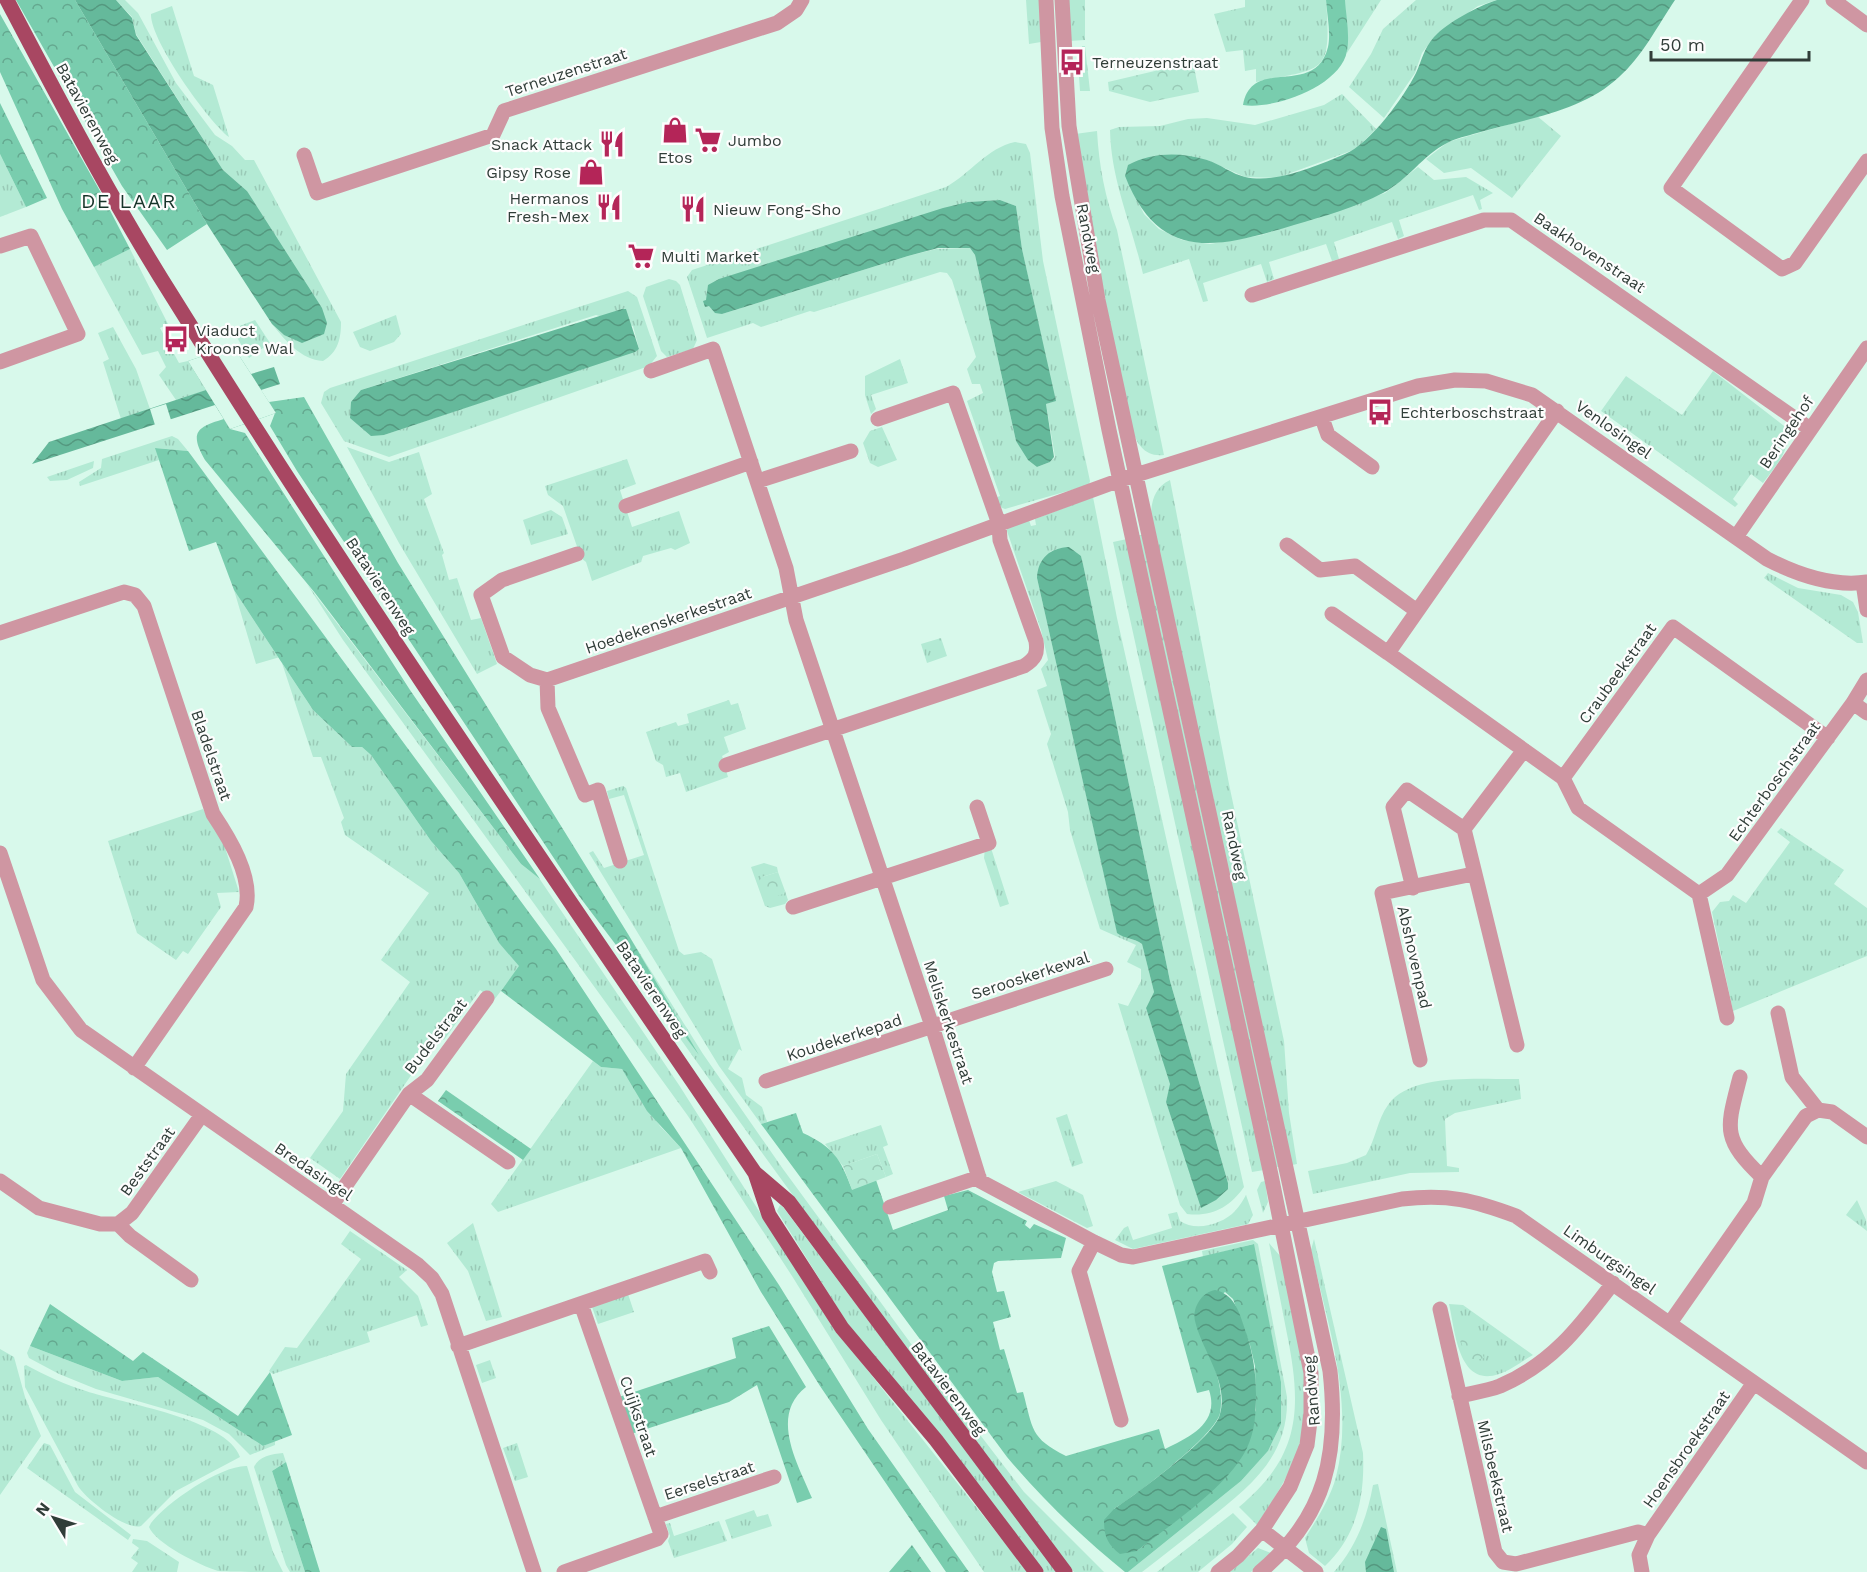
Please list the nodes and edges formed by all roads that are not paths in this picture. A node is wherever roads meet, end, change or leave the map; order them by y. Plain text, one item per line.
1 (7, 0) edge
2 (802, 0) edge
3 (1046, 0) edge
4 (1062, 0) edge
5 (1802, 0) edge
6 (1833, 0) edge
7 (1867, 25) edge
8 (304, 155) dead end
9 (1867, 161) edge
10 (0, 246) edge
11 (1252, 295) dead end
12 (1867, 348) edge
13 (0, 362) edge
14 (651, 371) dead end
15 (1557, 411) junction
16 (1322, 418) junction
17 (878, 419) dead end
18 (1810, 429) junction
19 (851, 451) dead end
20 (751, 462) junction
21 (1372, 467) dead end
22 (1127, 478) junction
23 (758, 482) junction
24 (626, 506) dead end
25 (999, 524) junction
26 (1736, 537) junction
27 (1287, 545) dead end
28 (577, 554) dead end
29 (1865, 583) edge
30 (792, 596) junction
31 (1867, 610) edge
32 (1417, 611) junction
33 (1332, 614) dead end
34 (0, 633) edge
35 (1388, 653) junction
36 (547, 680) junction
37 (1867, 680) edge
38 (1853, 703) junction
39 (1867, 713) edge
40 (834, 729) junction
41 (1828, 738) junction
42 (1524, 750) junction
43 (726, 765) dead end
44 (1563, 778) junction
45 (977, 807) dead end
46 (1464, 829) junction
47 (0, 853) edge
48 (620, 861) dead end
49 (1473, 874) junction
50 (882, 878) junction
51 (1413, 888) junction
52 (1699, 894) junction
53 (793, 908) dead end
54 (1106, 969) dead end
55 (487, 998) dead end
56 (1778, 1013) dead end
57 (1727, 1018) dead end
58 (932, 1026) junction
59 (1517, 1045) dead end
60 (1420, 1060) dead end
61 (134, 1068) junction
62 (1740, 1077) dead end
63 (766, 1081) dead end
64 (409, 1094) junction
65 (1818, 1110) junction
66 (201, 1116) junction
67 (1867, 1137) edge
68 (508, 1162) dead end
69 (755, 1173) junction
70 (979, 1177) junction
71 (1762, 1177) junction
72 (0, 1181) edge
73 (332, 1205) junction
74 (890, 1208) dead end
75 (1298, 1222) junction
76 (118, 1224) junction
77 (1281, 1226) junction
78 (1094, 1242) junction
79 (710, 1272) dead end
80 (191, 1280) dead end
81 (1613, 1283) junction
82 (581, 1304) junction
83 (1440, 1309) dead end
84 (1670, 1323) junction
85 (458, 1346) junction
86 (1753, 1384) junction
87 (1459, 1396) junction
88 (1121, 1420) dead end
89 (1867, 1462) edge
90 (774, 1478) dead end
91 (655, 1516) junction
92 (1262, 1530) junction
93 (1648, 1535) junction
94 (1286, 1548) junction
95 (1503, 1562) joint
96 (534, 1572) edge
97 (564, 1572) edge
98 (1036, 1572) edge
99 (1065, 1572) edge
100 (1218, 1572) edge
101 (1260, 1572) edge
102 (1316, 1572) edge
103 (1642, 1572) edge

1 - 69 main road, Batavierenweg
2 - 8 street, Terneuzenstraat
3 - 22 street, Randweg
4 - 22 street, Randweg
5 - 9 street
6 - 7 street
10 - 13 street
11 - 18 street, Baakhovenstraat
12 - 18 street, Beringehof
14 - 20 street, Meliskerkestraat
15 - 16 street, Venlosingel
15 - 26 street, Venlosingel
15 - 32 street
16 - 21 street
16 - 22 street, Venlosingel
17 - 25 street
18 - 26 street, Beringehof
19 - 23 street
20 - 23 street, Meliskerkestraat
20 - 24 street
22 - 25 street, Hoedekenskerkestraat
22 - 75 street, Randweg
22 - 77 street, Randweg
23 - 30 street, Meliskerkestraat
25 - 30 street, Hoedekenskerkestraat
25 - 40 street
26 - 29 street, Venlosingel
27 - 32 street
28 - 36 street
29 - 31 street
30 - 36 street, Hoedekenskerkestraat
30 - 40 street, Meliskerkestraat
32 - 35 street
33 - 35 street
34 - 61 street, Bladelstraat
35 - 42 street
36 - 48 street
37 - 38 street, Echterboschstraat
38 - 39 street
38 - 41 street, Echterboschstraat
40 - 43 street
40 - 50 street, Meliskerkestraat
41 - 44 street, Craubeekstraat
41 - 52 street, Echterboschstraat
42 - 44 street
42 - 46 street
44 - 52 street
45 - 50 street
46 - 49 street
46 - 51 street, Abshovenpad
47 - 61 street, Bredasingel
49 - 51 street, Abshovenpad
49 - 59 street
50 - 53 street
50 - 58 street, Meliskerkestraat
51 - 60 street, Abshovenpad
52 - 57 street
54 - 58 street, Serooskerkewal
55 - 64 street, Budelstraat
56 - 65 street
58 - 63 street, Koudekerkepad
58 - 70 street, Meliskerkestraat
61 - 66 street, Bredasingel
62 - 71 street
64 - 68 street, Budelstraat
64 - 73 street, Budelstraat
65 - 67 street
65 - 71 street
66 - 73 street, Bredasingel
66 - 76 street, Beststraat
69 - 98 main road, Batavierenweg
69 - 99 main road, Batavierenweg
70 - 74 street
70 - 78 street
71 - 84 street
72 - 76 street
73 - 85 street, Bredasingel
75 - 77 street
75 - 81 street, Limburgsingel
75 - 94 street, Randweg
76 - 80 street
77 - 78 street
77 - 92 street, Randweg
78 - 88 street
79 - 82 street
81 - 84 street, Limburgsingel
81 - 87 street
82 - 85 street
82 - 91 street, Cuijkstraat
83 - 87 street, Milsbeekstraat
84 - 86 street, Limburgsingel
85 - 96 street, Bredasingel
86 - 89 street, Limburgsingel
86 - 93 street, Hoensbroekstraat
87 - 95 street, Milsbeekstraat
90 - 91 street, Eerselstraat
91 - 97 street, Cuijkstraat
92 - 94 street
92 - 100 street, Randweg
93 - 95 street, Hoensbroekstraat
93 - 103 street, Hoensbroekstraat
94 - 101 street, Randweg
94 - 102 street

